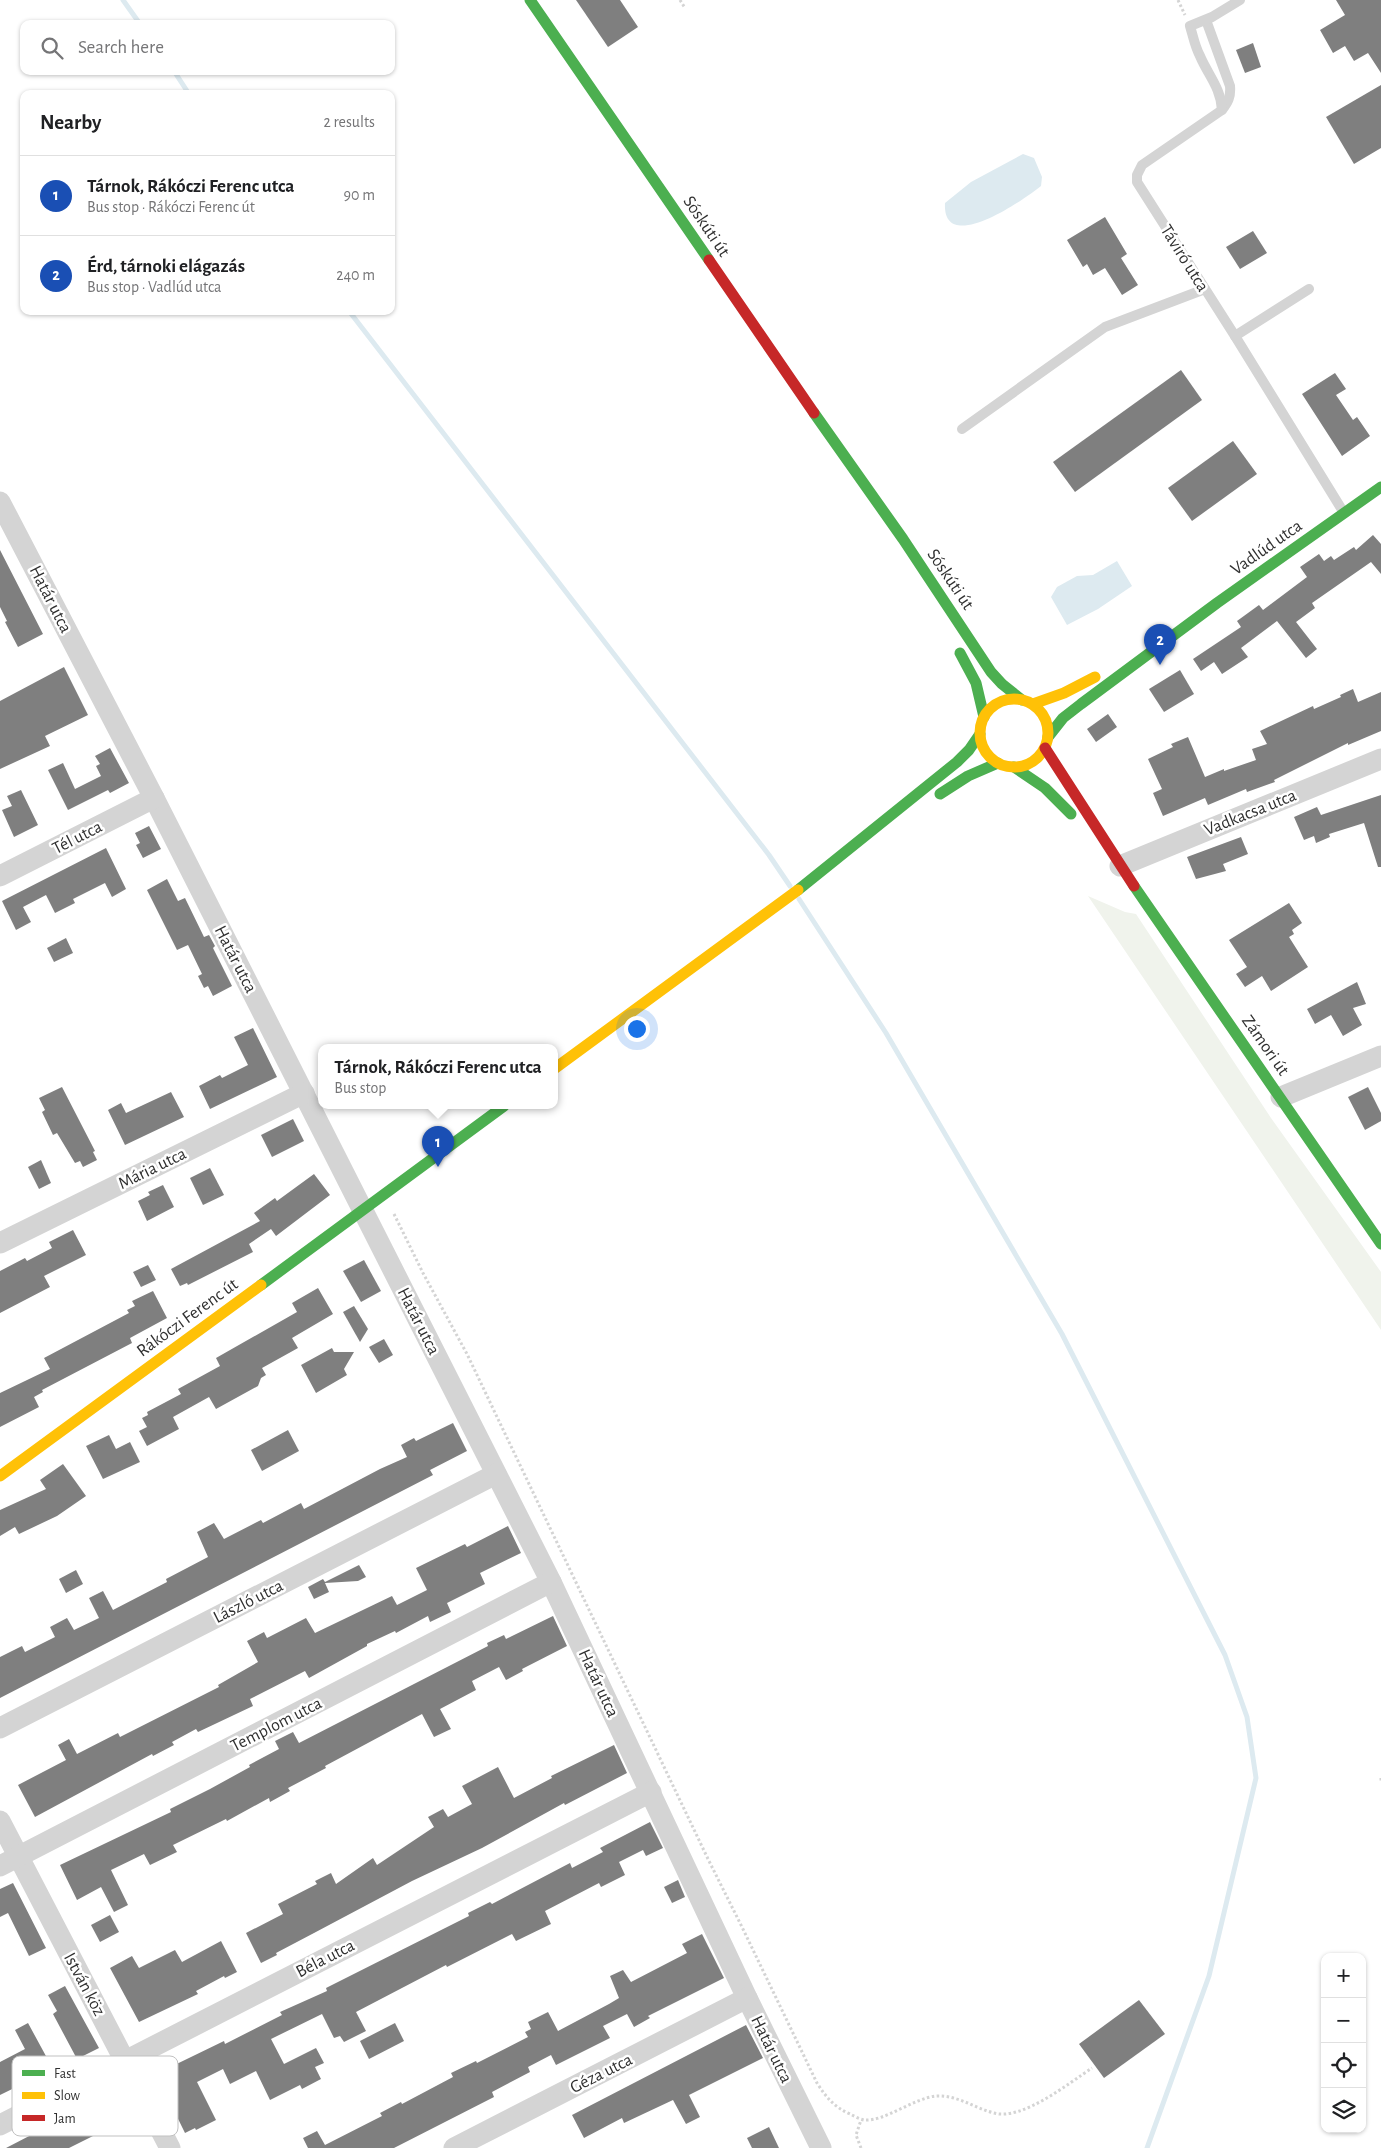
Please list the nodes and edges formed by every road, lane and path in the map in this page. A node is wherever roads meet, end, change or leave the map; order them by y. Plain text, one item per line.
1 (530, 0) edge
2 (680, 0) edge
3 (1240, 0) edge
4 (685, 8) dead end
5 (1206, 20) junction
6 (1222, 110) junction
7 (1309, 288) dead end
8 (1205, 289) junction
9 (1235, 336) junction
10 (962, 429) dead end
11 (855, 472) junction
12 (1381, 487) edge
13 (0, 502) edge
14 (1344, 514) junction
15 (944, 623) dead end
16 (1171, 636) junction
17 (953, 639) dead end
18 (1022, 700) junction
19 (1033, 704) junction
20 (984, 717) junction
21 (980, 734) junction
22 (1046, 742) junction
23 (1381, 759) edge
24 (998, 763) junction
25 (1014, 767) junction
26 (154, 798) junction
27 (861, 841) junction
28 (1120, 866) junction
29 (0, 876) edge
30 (1381, 1056) edge
31 (558, 1066) edge
32 (304, 1093) junction
33 (1281, 1097) junction
34 (500, 1109) edge
35 (383, 1194) junction
36 (362, 1210) junction
37 (0, 1244) edge
38 (1381, 1244) edge
39 (496, 1474) junction
40 (0, 1476) edge
41 (551, 1582) junction
42 (0, 1728) edge
43 (1381, 1778) edge
44 (1381, 1782) edge
45 (651, 1792) junction
46 (0, 1821) edge
47 (9, 1861) edge
48 (747, 1998) junction
49 (122, 2056) edge
50 (135, 2056) edge
51 (1092, 2068) dead end
52 (12, 2119) edge
53 (862, 2120) junction
54 (0, 2125) edge
55 (164, 2136) edge
56 (170, 2148) edge
57 (454, 2148) edge
58 (822, 2148) edge
59 (861, 2148) edge

1 - 11 main road, Sóskúti út
2 - 4 path
3 - 5 lane
5 - 6 lane
5 - 6 lane
6 - 8 lane, Táviró utca
7 - 9 lane
8 - 9 lane, Táviró utca
8 - 10 lane
9 - 14 lane, Táviró utca
11 - 15 main road, Sóskúti út
11 - 18 main road, Sóskúti út
12 - 14 main road, Vadlúd utca
13 - 26 street, Határ utca
14 - 16 main road, Vadlúd utca
16 - 19 main road, Vadlúd utca
16 - 22 main road, Vadlúd utca
17 - 20 main road
18 - 19 main road
18 - 20 main road
19 - 22 main road
20 - 21 main road
21 - 24 main road
21 - 27 main road
22 - 25 main road
22 - 28 main road, Zámori út
23 - 28 street, Vadkacsa utca
24 - 25 main road
24 - 27 main road
25 - 28 main road, Zámori út
26 - 29 street, Tél utca
26 - 32 street, Határ utca
27 - 31 main road
28 - 33 main road, Zámori út
30 - 33 street
32 - 36 street, Határ utca
32 - 37 street, Mária utca
33 - 38 main road, Zámori út
34 - 35 main road, Rákóczi Ferenc út
35 - 36 main road, Rákóczi Ferenc út
35 - 53 path
36 - 39 street, Határ utca
36 - 40 main road, Rákóczi Ferenc út
39 - 41 street, Határ utca
39 - 42 street, László utca
41 - 45 street, Határ utca
41 - 47 street, Templom utca
43 - 44 path
45 - 48 street, Határ utca
45 - 50 street, Béla utca
46 - 47 street, István köz
47 - 49 street, István köz
48 - 57 street, Géza utca
48 - 58 street, Határ utca
51 - 53 path
52 - 54 street, Béla utca
53 - 59 path
55 - 56 street, István köz

